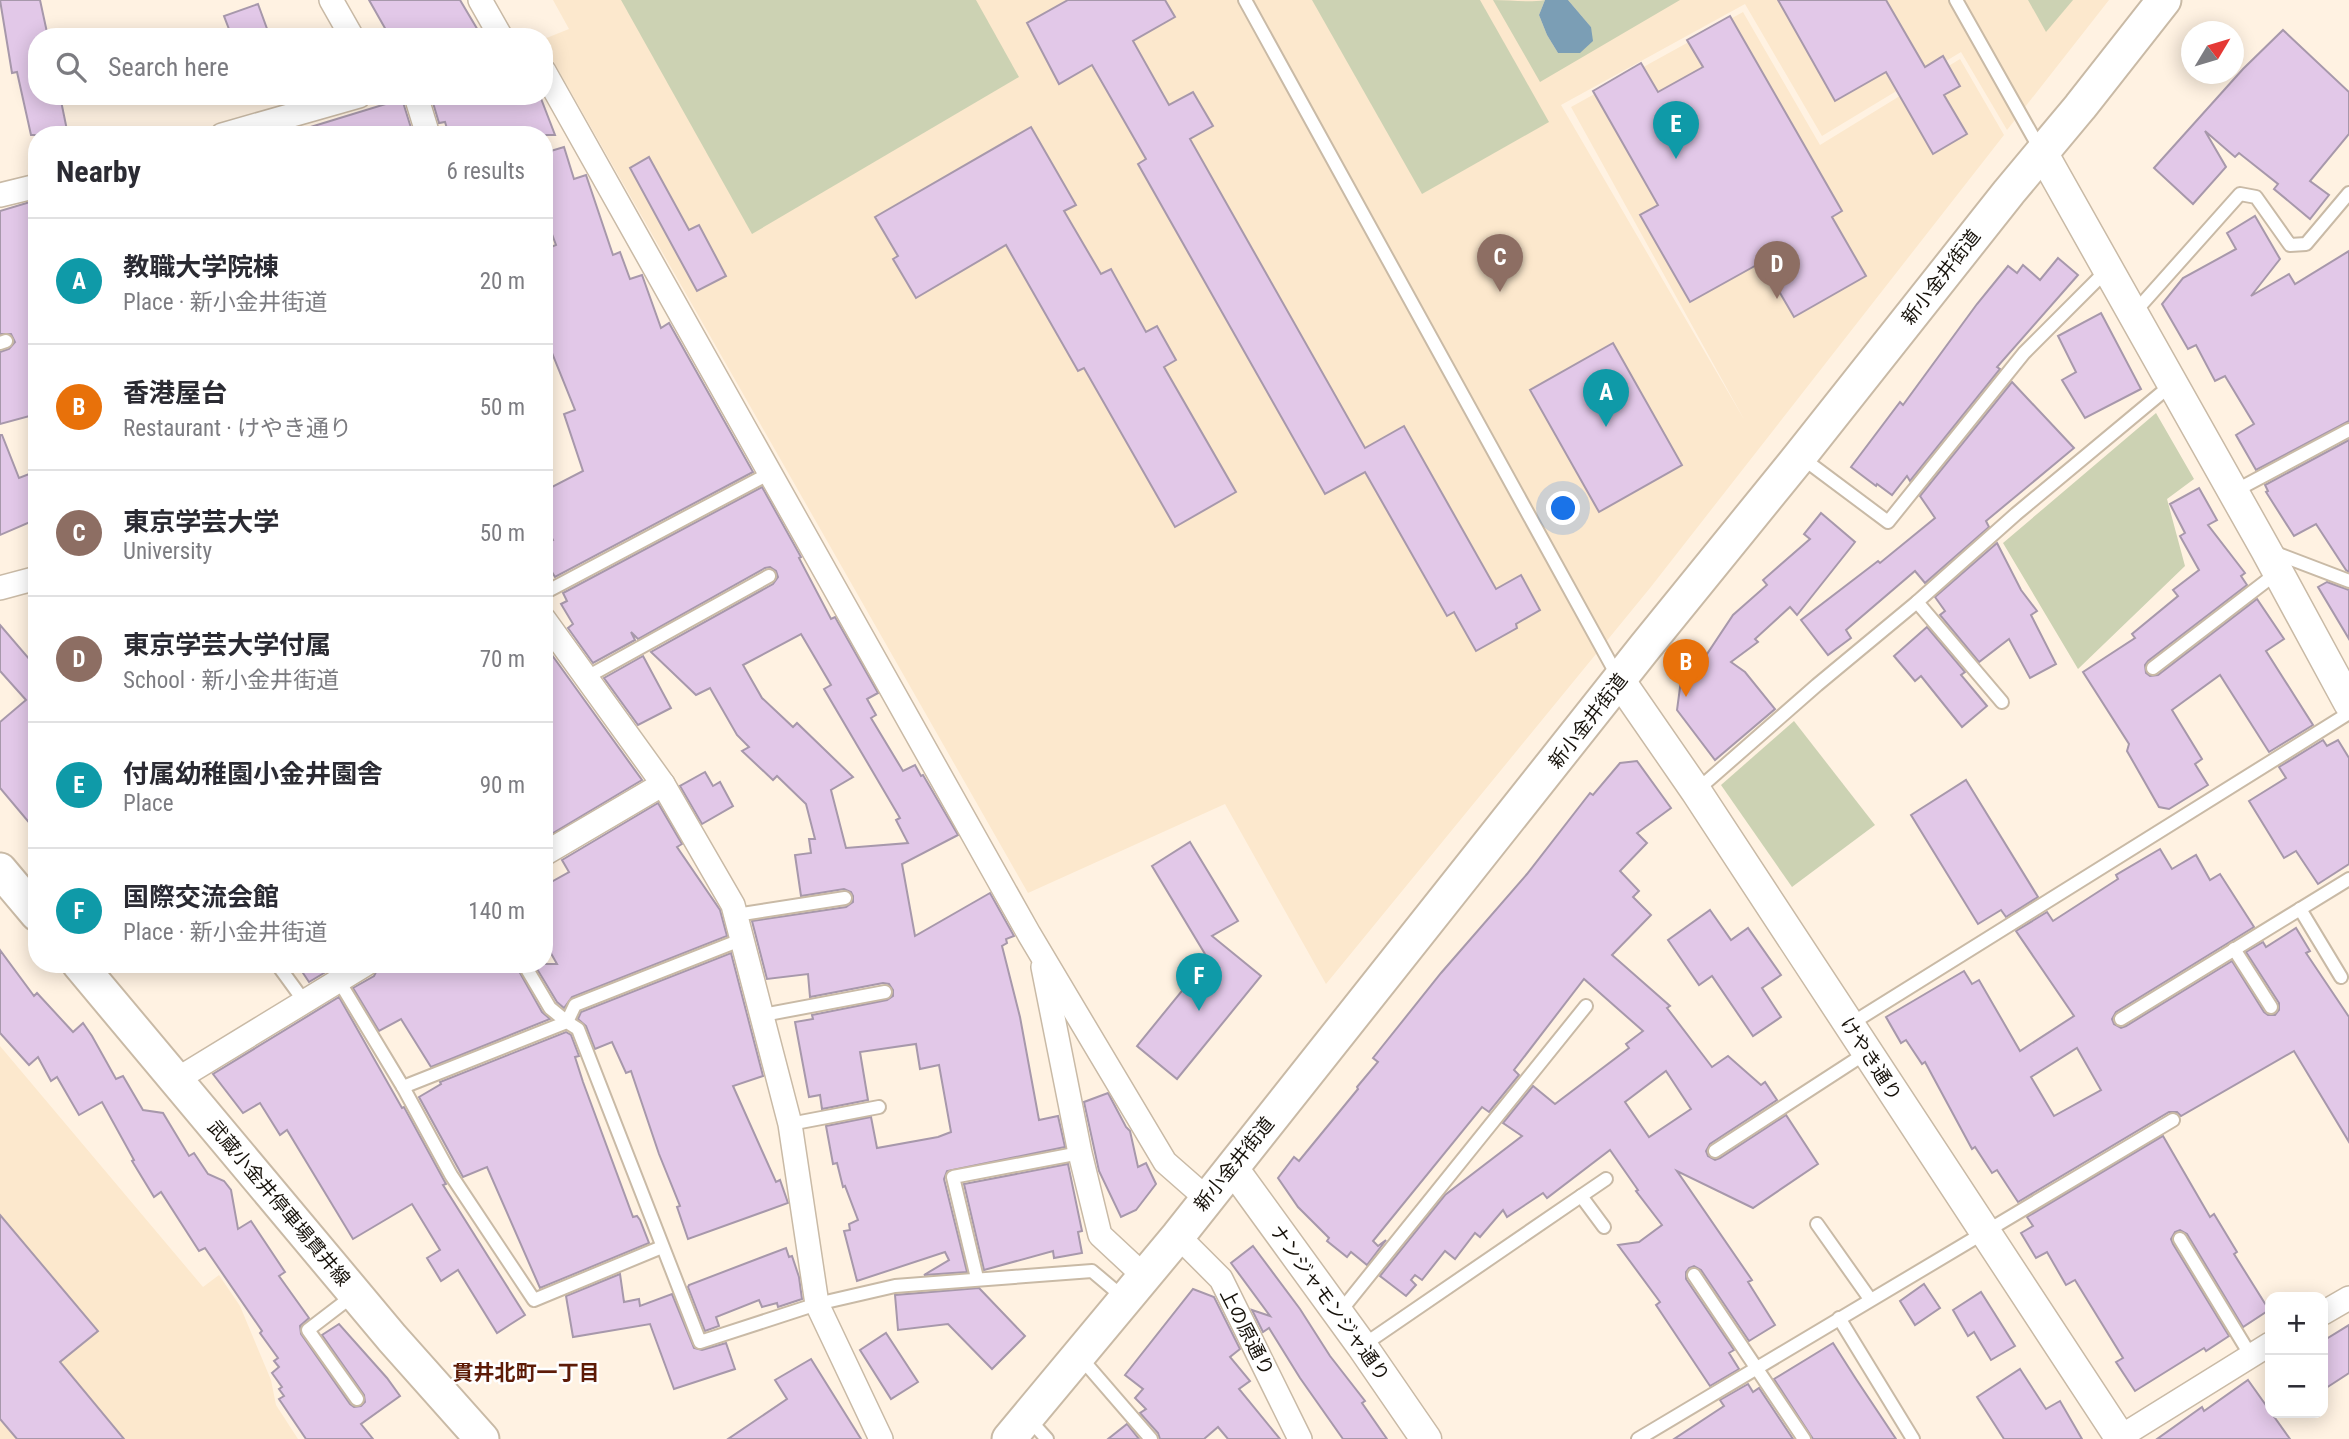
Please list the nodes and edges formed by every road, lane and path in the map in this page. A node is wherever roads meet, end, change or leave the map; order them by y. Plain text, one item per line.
1 (331, 0) edge
2 (480, 0) edge
3 (1245, 0) edge
4 (1956, 0) edge
5 (2164, 0) edge
6 (347, 28) edge
7 (496, 28) edge
8 (553, 87) edge
9 (327, 105) edge
10 (419, 105) edge
11 (254, 126) edge
12 (425, 126) edge
13 (2042, 152) junction
14 (28, 188) edge
15 (2349, 192) edge
16 (0, 195) edge
17 (2108, 270) junction
18 (2133, 314) junction
19 (2171, 385) junction
20 (2349, 430) edge
21 (1800, 456) junction
22 (770, 473) junction
23 (2233, 492) junction
24 (2272, 560) junction
25 (769, 576) dead end
26 (28, 580) edge
27 (2349, 581) edge
28 (0, 588) edge
29 (553, 588) edge
30 (1917, 602) junction
31 (553, 631) edge
32 (2153, 668) dead end
33 (587, 677) junction
34 (1620, 681) junction
35 (2001, 702) dead end
36 (2349, 703) edge
37 (2349, 713) edge
38 (663, 784) junction
39 (1696, 792) junction
40 (553, 849) edge
41 (0, 870) edge
42 (2349, 879) edge
43 (845, 898) dead end
44 (28, 903) edge
45 (2300, 909) junction
46 (736, 915) junction
47 (743, 939) junction
48 (2234, 949) junction
49 (1040, 950) junction
50 (87, 973) edge
51 (283, 973) edge
52 (352, 973) edge
53 (529, 973) edge
54 (2341, 977) dead end
55 (339, 981) junction
56 (885, 992) dead end
57 (304, 1002) junction
58 (1586, 1006) dead end
59 (2271, 1007) dead end
60 (763, 1015) junction
61 (2121, 1018) dead end
62 (567, 1022) junction
63 (1849, 1025) junction
64 (1866, 1053) junction
65 (176, 1080) junction
66 (403, 1087) junction
67 (879, 1107) dead end
68 (2173, 1119) dead end
69 (790, 1124) junction
70 (1715, 1151) dead end
71 (1080, 1153) junction
72 (1232, 1167) junction
73 (1606, 1179) dead end
74 (1581, 1196) junction
75 (1206, 1198) junction
76 (1817, 1224) dead end
77 (1604, 1227) dead end
78 (1985, 1231) junction
79 (1178, 1236) junction
80 (2180, 1240) dead end
81 (662, 1247) junction
82 (1694, 1275) dead end
83 (977, 1278) junction
84 (1134, 1287) junction
85 (355, 1294) junction
86 (2349, 1298) edge
87 (1870, 1299) junction
88 (817, 1304) junction
89 (2328, 1311) edge
90 (1338, 1313) junction
91 (1839, 1318) junction
92 (1362, 1346) junction
93 (2260, 1350) edge
94 (1078, 1355) junction
95 (1756, 1367) junction
96 (357, 1399) dead end
97 (1027, 1432) edge
98 (2119, 1438) edge
99 (482, 1439) edge
100 (881, 1439) edge
101 (1151, 1439) edge
102 (1300, 1439) edge
103 (1426, 1439) edge
104 (1638, 1439) edge
105 (1804, 1439) edge
106 (1913, 1439) edge

1 - 6 street
2 - 7 street
3 - 34 lane
4 - 13 lane
5 - 13 main road, 新小金井街道
8 - 22 street
9 - 11 street
10 - 12 street
13 - 17 street
13 - 21 main road, 新小金井街道
14 - 16 street
15 - 18 lane
17 - 18 street
17 - 21 lane
18 - 19 street
19 - 23 street
19 - 30 lane
20 - 23 lane
21 - 34 main road, 新小金井街道
22 - 29 lane
22 - 49 street
23 - 24 street
24 - 27 lane
24 - 32 lane
24 - 36 street
25 - 33 lane
26 - 28 street
30 - 35 lane
30 - 39 lane
31 - 33 street
33 - 38 street
34 - 39 street, けやき通り
34 - 72 main road, 新小金井街道
37 - 63 lane
38 - 40 street
38 - 46 street
39 - 63 street, けやき通り
41 - 44 main road
42 - 45 lane
43 - 46 lane
45 - 48 lane
45 - 54 lane
46 - 47 street
47 - 60 street
47 - 62 lane
48 - 59 lane
48 - 61 lane
49 - 71 street
49 - 75 street
50 - 65 main road, 武蔵小金井停車場貫井線
51 - 57 lane
52 - 55 street
53 - 62 lane
55 - 57 street
55 - 66 lane
56 - 60 lane
57 - 65 street
58 - 90 lane
60 - 69 street
62 - 66 lane
62 - 81 lane
63 - 64 street, けやき通り
64 - 70 lane
64 - 78 street, けやき通り
65 - 85 main road, 武蔵小金井停車場貫井線
66 - 81 lane
67 - 69 lane
68 - 78 lane
69 - 88 street
71 - 83 lane
71 - 84 street
72 - 75 main road, 新小金井街道
72 - 90 street, ナンジャモンジャ通り
73 - 74 lane
74 - 77 lane
74 - 92 lane
75 - 79 main road, 新小金井街道
76 - 87 lane
78 - 87 lane
78 - 98 street, けやき通り
79 - 84 main road, 新小金井街道
79 - 102 street, 上の原通り
80 - 93 lane
81 - 88 lane
82 - 95 lane
83 - 84 lane
83 - 88 lane
84 - 94 main road, 新小金井街道
85 - 96 lane
85 - 99 main road, 武蔵小金井停車場貫井線
86 - 89 street
87 - 91 lane
88 - 100 street
90 - 92 street, ナンジャモンジャ通り
91 - 95 lane
91 - 106 lane
92 - 103 street, ナンジャモンジャ通り
93 - 98 street
94 - 97 main road, 新小金井街道
94 - 101 lane
95 - 104 lane
95 - 105 lane

